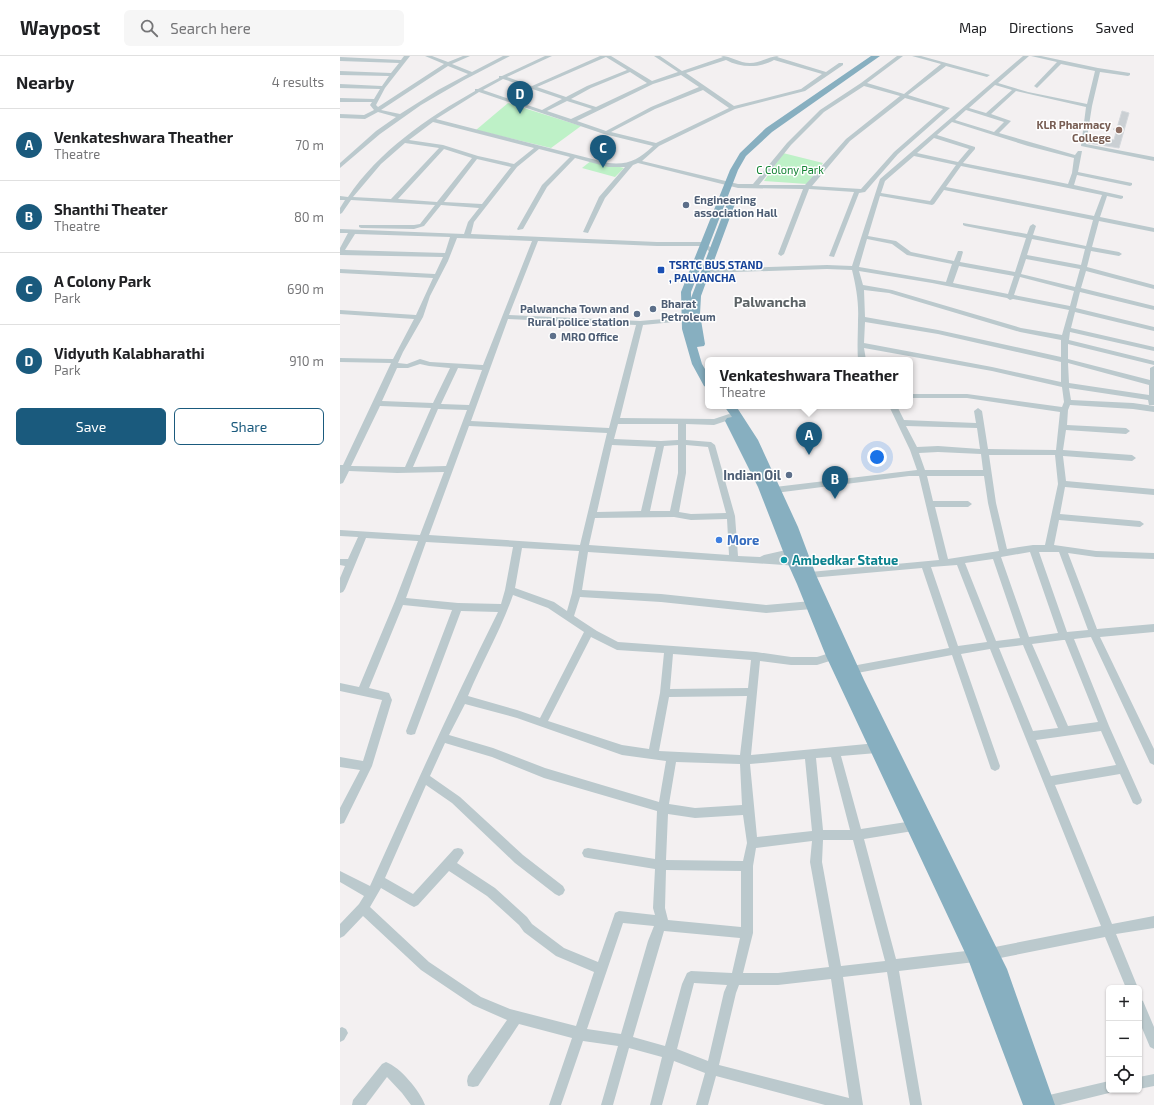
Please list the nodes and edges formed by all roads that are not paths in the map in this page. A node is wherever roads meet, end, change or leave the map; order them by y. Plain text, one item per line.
1 (372, 56) edge
2 (407, 56) edge
3 (428, 56) edge
4 (468, 56) edge
5 (507, 56) edge
6 (549, 56) edge
7 (604, 56) edge
8 (608, 56) edge
9 (657, 56) edge
10 (876, 56) edge
11 (884, 56) edge
12 (900, 56) edge
13 (915, 56) edge
14 (1026, 56) edge
15 (1034, 56) edge
16 (725, 57) edge
17 (775, 57) edge
18 (340, 59) edge
19 (368, 61) junction
20 (402, 62) junction
21 (1060, 62) junction
22 (447, 64) junction
23 (841, 64) dead end
24 (945, 64) junction
25 (631, 70) junction
26 (1098, 70) junction
27 (683, 72) junction
28 (340, 73) edge
29 (471, 73) junction
30 (826, 74) junction
31 (1128, 74) dead end
32 (393, 75) junction
33 (987, 75) dead end
34 (501, 77) junction
35 (651, 83) junction
36 (994, 83) junction
37 (863, 84) junction
38 (340, 86) edge
39 (533, 86) junction
40 (1037, 86) dead end
41 (383, 88) junction
42 (703, 88) junction
43 (477, 90) junction
44 (1015, 90) junction
45 (904, 96) junction
46 (567, 98) junction
47 (340, 100) edge
48 (376, 101) junction
49 (1089, 106) junction
50 (733, 108) junction
51 (965, 108) junction
52 (596, 109) junction
53 (378, 110) junction
54 (542, 112) junction
55 (988, 114) junction
56 (340, 116) edge
57 (399, 116) junction
58 (432, 120) junction
59 (951, 120) junction
60 (572, 122) junction
61 (606, 133) junction
62 (995, 134) junction
63 (933, 136) junction
64 (405, 141) junction
65 (657, 145) junction
66 (1083, 145) junction
67 (443, 147) junction
68 (537, 148) junction
69 (913, 154) junction
70 (476, 157) junction
71 (572, 157) junction
72 (1077, 157) junction
73 (1154, 160) edge
74 (637, 161) junction
75 (961, 164) junction
76 (630, 165) junction
77 (340, 166) edge
78 (515, 166) junction
79 (1076, 172) junction
80 (734, 184) junction
81 (1130, 184) dead end
82 (755, 186) junction
83 (807, 187) junction
84 (1070, 187) junction
85 (943, 188) junction
86 (857, 191) junction
87 (878, 194) junction
88 (1105, 194) junction
89 (1121, 197) dead end
90 (340, 198) edge
91 (349, 199) junction
92 (392, 202) junction
93 (440, 203) junction
94 (483, 206) junction
95 (340, 212) edge
96 (1097, 220) junction
97 (965, 224) dead end
98 (340, 225) edge
99 (1033, 226) dead end
100 (520, 229) dead end
101 (1154, 230) edge
102 (340, 231) edge
103 (352, 232) junction
104 (586, 232) dead end
105 (454, 236) junction
106 (467, 236) junction
107 (865, 237) junction
108 (1029, 237) junction
109 (536, 239) junction
110 (704, 244) junction
111 (1090, 248) junction
112 (712, 251) junction
113 (340, 252) edge
114 (960, 252) dead end
115 (781, 254) dead end
116 (1119, 254) dead end
117 (447, 255) junction
118 (832, 256) dead end
119 (1023, 256) junction
120 (957, 263) junction
121 (855, 268) junction
122 (1084, 268) junction
123 (340, 271) edge
124 (705, 271) junction
125 (1018, 275) junction
126 (436, 276) junction
127 (949, 284) junction
128 (860, 287) junction
129 (1154, 287) edge
130 (1078, 289) junction
131 (1010, 298) junction
132 (1154, 308) edge
133 (1072, 309) junction
134 (340, 312) edge
135 (505, 317) junction
136 (419, 318) junction
137 (686, 319) junction
138 (862, 319) junction
139 (640, 323) junction
140 (696, 327) junction
141 (1067, 329) junction
142 (1154, 329) edge
143 (1065, 340) junction
144 (860, 345) junction
145 (1154, 349) edge
146 (862, 357) edge
147 (705, 358) edge
148 (340, 360) edge
149 (1063, 360) junction
150 (394, 363) junction
151 (1154, 363) edge
152 (456, 366) junction
153 (487, 368) junction
154 (1154, 368) edge
155 (705, 379) edge
156 (1153, 384) edge
157 (1065, 385) junction
158 (913, 396) edge
159 (1152, 398) junction
160 (1068, 402) junction
161 (376, 403) junction
162 (437, 406) junction
163 (471, 408) junction
164 (895, 409) edge
165 (1153, 409) edge
166 (727, 410) edge
167 (978, 410) dead end
168 (1064, 410) junction
169 (615, 421) junction
170 (466, 423) junction
171 (682, 423) junction
172 (902, 423) junction
173 (981, 426) junction
174 (1063, 427) junction
175 (1126, 430) dead end
176 (611, 431) junction
177 (609, 442) junction
178 (683, 442) junction
179 (661, 444) junction
180 (914, 450) junction
181 (985, 451) junction
182 (1059, 453) junction
183 (1132, 458) dead end
184 (343, 467) edge
185 (408, 469) junction
186 (450, 469) junction
187 (922, 472) junction
188 (987, 473) junction
189 (340, 481) edge
190 (1062, 484) junction
191 (775, 490) junction
192 (1154, 492) edge
193 (929, 504) junction
194 (968, 504) dead end
195 (645, 514) junction
196 (674, 514) junction
197 (592, 516) junction
198 (731, 516) junction
199 (1056, 516) junction
200 (1140, 524) dead end
201 (340, 533) edge
202 (363, 535) junction
203 (423, 538) junction
204 (518, 544) junction
205 (584, 548) junction
206 (1033, 548) junction
207 (1049, 548) junction
208 (1062, 549) junction
209 (1000, 554) junction
210 (1154, 556) edge
211 (734, 558) junction
212 (960, 560) junction
213 (340, 562) edge
214 (944, 562) junction
215 (351, 563) junction
216 (800, 564) junction
217 (925, 564) junction
218 (340, 589) edge
219 (510, 590) junction
220 (577, 593) junction
221 (400, 601) junction
222 (812, 605) junction
223 (458, 607) junction
224 (504, 608) junction
225 (569, 617) junction
226 (1154, 628) edge
227 (589, 631) junction
228 (1094, 634) junction
229 (1066, 637) junction
230 (1026, 642) junction
231 (993, 646) junction
232 (669, 650) junction
233 (955, 652) junction
234 (756, 656) junction
235 (833, 656) junction
236 (852, 670) junction
237 (340, 687) edge
238 (363, 690) junction
239 (753, 692) junction
240 (665, 693) junction
241 (462, 699) junction
242 (542, 723) junction
243 (1104, 726) junction
244 (411, 731) dead end
245 (1065, 731) junction
246 (1030, 736) junction
247 (442, 738) junction
248 (877, 748) junction
249 (835, 752) junction
250 (653, 754) junction
251 (810, 754) junction
252 (672, 757) junction
253 (746, 760) junction
254 (1154, 760) edge
255 (340, 762) edge
256 (367, 766) junction
257 (995, 766) dead end
258 (1123, 769) junction
259 (425, 778) junction
260 (1048, 781) junction
261 (1137, 800) dead end
262 (663, 808) junction
263 (748, 810) junction
264 (340, 819) edge
265 (914, 826) junction
266 (818, 835) junction
267 (856, 835) junction
268 (752, 843) junction
269 (458, 853) dead end
270 (588, 853) dead end
271 (449, 864) junction
272 (660, 865) junction
273 (747, 866) junction
274 (340, 876) edge
275 (378, 880) junction
276 (559, 890) dead end
277 (372, 894) junction
278 (363, 908) junction
279 (1154, 922) edge
280 (662, 923) junction
281 (1109, 929) junction
282 (340, 932) edge
283 (747, 933) junction
284 (990, 954) junction
285 (975, 956) junction
286 (892, 966) junction
287 (601, 969) junction
288 (836, 972) junction
289 (736, 979) junction
290 (1131, 985) edge
291 (1142, 1013) edge
292 (516, 1017) junction
293 (579, 1033) junction
294 (626, 1041) junction
295 (1154, 1043) edge
296 (670, 1053) junction
297 (712, 1069) junction
298 (1154, 1080) edge
299 (473, 1081) dead end
300 (1142, 1082) edge
301 (1106, 1088) edge
302 (818, 1101) edge
303 (1041, 1104) edge
304 (358, 1105) edge
305 (418, 1105) edge
306 (555, 1105) edge
307 (607, 1105) edge
308 (656, 1105) edge
309 (702, 1105) edge
310 (850, 1105) edge
311 (857, 1105) edge
312 (916, 1105) edge

1 - 19 street
2 - 20 street
3 - 22 street
4 - 22 street
5 - 29 street
6 - 34 street
7 - 39 street
8 - 25 street
9 - 27 street
10 - 80 highway
11 - 80 highway
12 - 37 street
13 - 24 street
14 - 36 street
15 - 21 street
16 - 17 street
16 - 27 street
17 - 30 street
18 - 19 street
19 - 20 street
20 - 32 street
21 - 26 street
21 - 40 street
22 - 29 street
22 - 53 street
23 - 30 street
24 - 33 street
24 - 45 street
25 - 35 street
25 - 46 street
26 - 31 street
26 - 49 street
27 - 35 street
27 - 42 street
28 - 32 street
29 - 57 street
30 - 50 street
32 - 41 street
34 - 39 street
34 - 43 street
35 - 52 street
36 - 44 street
36 - 51 street
37 - 45 street
37 - 82 street
38 - 41 street
39 - 46 street
41 - 48 street
42 - 50 street
42 - 61 street
43 - 54 street
43 - 58 street
44 - 49 street
44 - 55 street
45 - 83 street
45 - 86 street
46 - 52 street
46 - 54 street
47 - 48 street
48 - 53 street
49 - 66 street
50 - 65 street
51 - 55 street
51 - 59 street
52 - 60 street
53 - 56 street
53 - 57 street
54 - 60 street
55 - 62 street
57 - 77 street
58 - 64 street
58 - 68 street
59 - 62 street
59 - 63 street
60 - 61 street
61 - 65 street
62 - 72 street
63 - 69 street
63 - 75 street
64 - 67 street
64 - 91 street
65 - 74 street
66 - 72 street
66 - 73 street
67 - 70 street
67 - 92 street
68 - 71 street
68 - 78 street
69 - 75 street
69 - 87 street
70 - 78 street
70 - 93 street
71 - 76 street
71 - 100 street
72 - 79 street
74 - 76 street
74 - 80 street
75 - 84 street
75 - 85 street
76 - 104 street
78 - 94 street
79 - 81 street
79 - 84 street
80 - 82 street
80 - 110 highway
80 - 112 highway
82 - 83 street
83 - 86 street
83 - 115 street
84 - 88 street
85 - 87 street
85 - 96 street
86 - 118 street
87 - 107 street
88 - 89 street
88 - 96 street
90 - 91 street
91 - 92 street
91 - 95 street
92 - 93 street
93 - 94 street
93 - 98 street
94 - 106 street
96 - 101 street
96 - 111 street
97 - 108 street
99 - 108 street
102 - 103 street
103 - 105 street
103 - 113 street
105 - 106 street
105 - 117 street
106 - 109 street
107 - 120 street
107 - 121 street
108 - 111 street
108 - 119 street
109 - 110 street
109 - 135 street
110 - 112 street
110 - 137 highway
111 - 116 street
111 - 122 street
112 - 124 highway
113 - 117 street
114 - 120 street
117 - 126 street
119 - 122 street
119 - 125 street
120 - 125 street
120 - 127 street
121 - 124 street
121 - 127 street
121 - 128 street
122 - 129 street
122 - 130 street
123 - 126 street
124 - 140 highway
125 - 130 street
125 - 131 street
126 - 136 street
127 - 131 street
128 - 138 street
128 - 143 street
130 - 132 street
130 - 133 street
131 - 133 street
133 - 141 street
133 - 142 street
134 - 136 street
135 - 139 street
135 - 153 street
136 - 150 street
137 - 139 street
137 - 140 street
137 - 155 highway
138 - 144 street
138 - 149 street
139 - 169 street
140 - 147 highway
141 - 143 street
141 - 145 street
143 - 149 street
143 - 151 street
144 - 146 street
144 - 157 street
148 - 150 street
149 - 156 street
149 - 157 street
150 - 152 street
150 - 161 street
152 - 153 street
152 - 162 street
153 - 163 street
154 - 156 street
156 - 159 street
157 - 159 street
157 - 160 street
158 - 168 street
159 - 165 street
160 - 165 street
160 - 168 street
161 - 162 street
161 - 184 street
162 - 163 street
162 - 185 street
163 - 170 street
164 - 172 street
166 - 171 street
166 - 191 highway
166 - 216 highway
167 - 173 street
168 - 174 street
169 - 171 street
169 - 176 street
170 - 176 street
170 - 186 street
171 - 178 street
172 - 173 street
172 - 180 street
173 - 181 street
174 - 175 street
174 - 182 street
176 - 177 street
177 - 179 street
177 - 197 street
178 - 179 street
178 - 196 street
178 - 198 street
179 - 195 street
180 - 181 street
180 - 187 street
181 - 182 street
181 - 188 street
182 - 183 street
182 - 190 street
184 - 185 street
184 - 189 street
185 - 186 street
186 - 203 street
187 - 188 street
187 - 191 street
187 - 193 street
188 - 209 street
190 - 192 street
190 - 199 street
191 - 216 highway
193 - 194 street
193 - 214 street
195 - 196 street
195 - 197 street
196 - 198 street
197 - 205 street
198 - 211 street
199 - 200 street
199 - 207 street
201 - 202 street
202 - 203 street
202 - 215 street
203 - 204 street
203 - 221 street
204 - 205 street
204 - 219 street
205 - 211 street
205 - 220 street
206 - 207 street
206 - 209 street
206 - 229 street
207 - 208 street
208 - 210 street
208 - 228 street
209 - 212 street
209 - 230 street
211 - 216 street
212 - 214 street
212 - 231 street
213 - 215 street
214 - 217 street
215 - 218 street
216 - 217 street
216 - 222 highway
216 - 236 highway
217 - 233 street
219 - 224 street
219 - 225 street
220 - 222 street
220 - 225 street
221 - 223 street
221 - 238 street
222 - 235 highway
223 - 224 street
223 - 244 street
224 - 241 street
225 - 227 street
226 - 228 street
227 - 232 street
227 - 242 street
228 - 229 street
228 - 254 street
229 - 230 street
229 - 243 street
230 - 231 street
230 - 245 street
231 - 233 street
231 - 246 street
232 - 234 street
232 - 240 street
233 - 236 street
233 - 257 street
234 - 235 street
234 - 239 street
235 - 248 highway
236 - 284 highway
237 - 238 street
238 - 256 street
239 - 240 street
239 - 253 street
240 - 250 street
241 - 242 street
241 - 247 street
242 - 250 street
243 - 245 street
243 - 258 street
245 - 246 street
246 - 260 street
247 - 259 street
247 - 262 street
248 - 249 street
248 - 265 highway
249 - 251 street
249 - 267 street
250 - 252 street
251 - 253 street
251 - 266 street
252 - 253 street
252 - 262 street
253 - 263 street
255 - 256 street
256 - 264 street
258 - 260 street
258 - 261 street
259 - 275 street
259 - 276 street
260 - 281 street
262 - 263 street
262 - 272 street
263 - 268 street
265 - 267 street
265 - 285 highway
266 - 267 street
266 - 268 street
266 - 288 street
267 - 286 street
268 - 273 street
269 - 271 street
270 - 272 street
271 - 275 street
271 - 287 street
272 - 273 street
272 - 280 street
273 - 283 street
274 - 277 street
275 - 277 street
277 - 278 street
278 - 282 street
278 - 292 street
279 - 281 street
280 - 283 street
280 - 287 street
280 - 294 street
281 - 284 street
281 - 290 street
283 - 289 street
284 - 303 highway
285 - 286 street
285 - 303 highway
286 - 288 street
286 - 312 street
287 - 293 street
288 - 289 street
288 - 311 street
289 - 296 street
289 - 297 street
291 - 295 street
292 - 293 street
292 - 299 street
293 - 294 street
293 - 306 street
294 - 296 street
294 - 307 street
296 - 297 street
296 - 308 street
297 - 302 street
297 - 309 street
298 - 300 street
301 - 303 street
302 - 310 street
304 - 305 street

